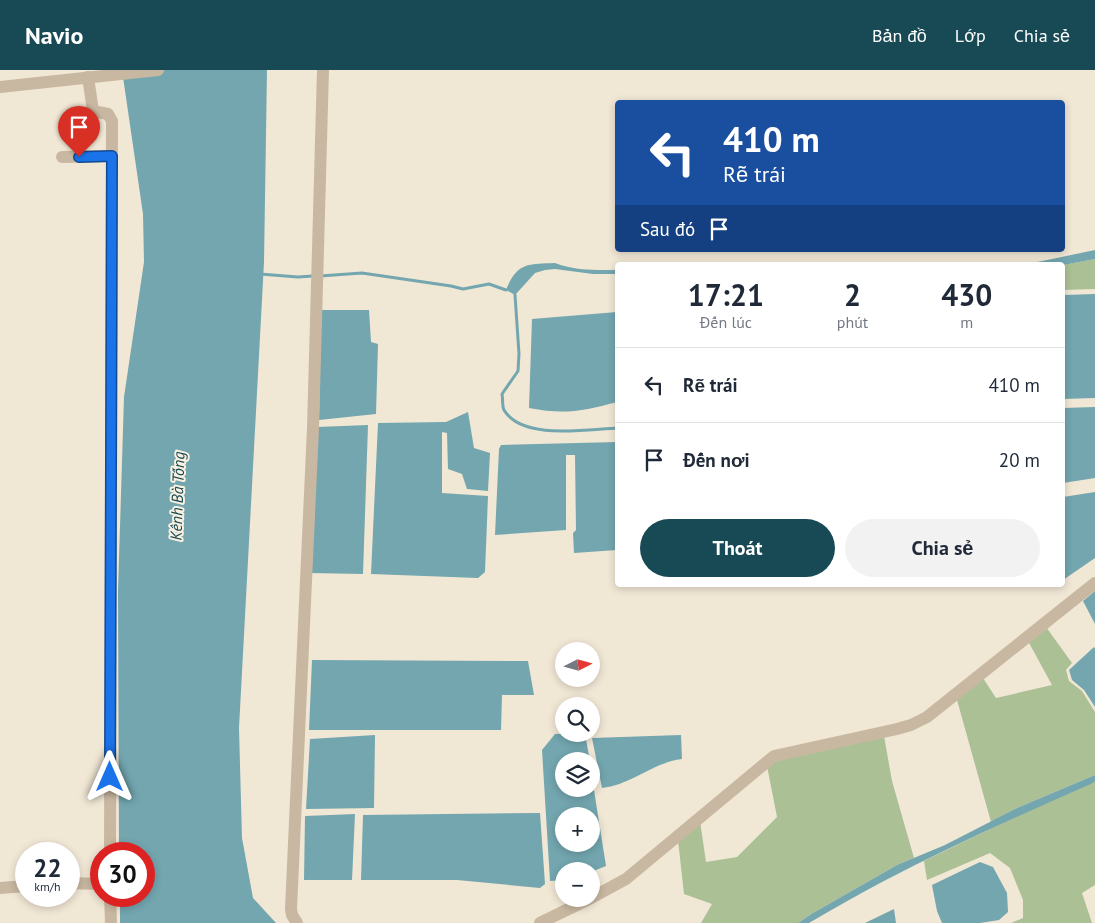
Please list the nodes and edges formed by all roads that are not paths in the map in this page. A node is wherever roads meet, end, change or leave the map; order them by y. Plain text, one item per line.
1 (158, 70) edge
2 (323, 70) edge
3 (116, 72) edge
4 (52, 76) edge
5 (88, 77) junction
6 (0, 87) edge
7 (112, 156) junction
8 (62, 157) dead end
9 (1095, 584) edge
10 (110, 842) edge
11 (15, 887) edge
12 (0, 888) edge
13 (600, 893) edge
14 (110, 907) edge
15 (572, 907) edge
16 (111, 923) edge
17 (297, 923) edge
18 (540, 923) edge

1 - 3 street
2 - 17 street
3 - 5 street
4 - 5 street
4 - 6 street
5 - 7 street
7 - 8 street
7 - 10 street
9 - 13 street
11 - 12 street
14 - 16 street
15 - 18 street

